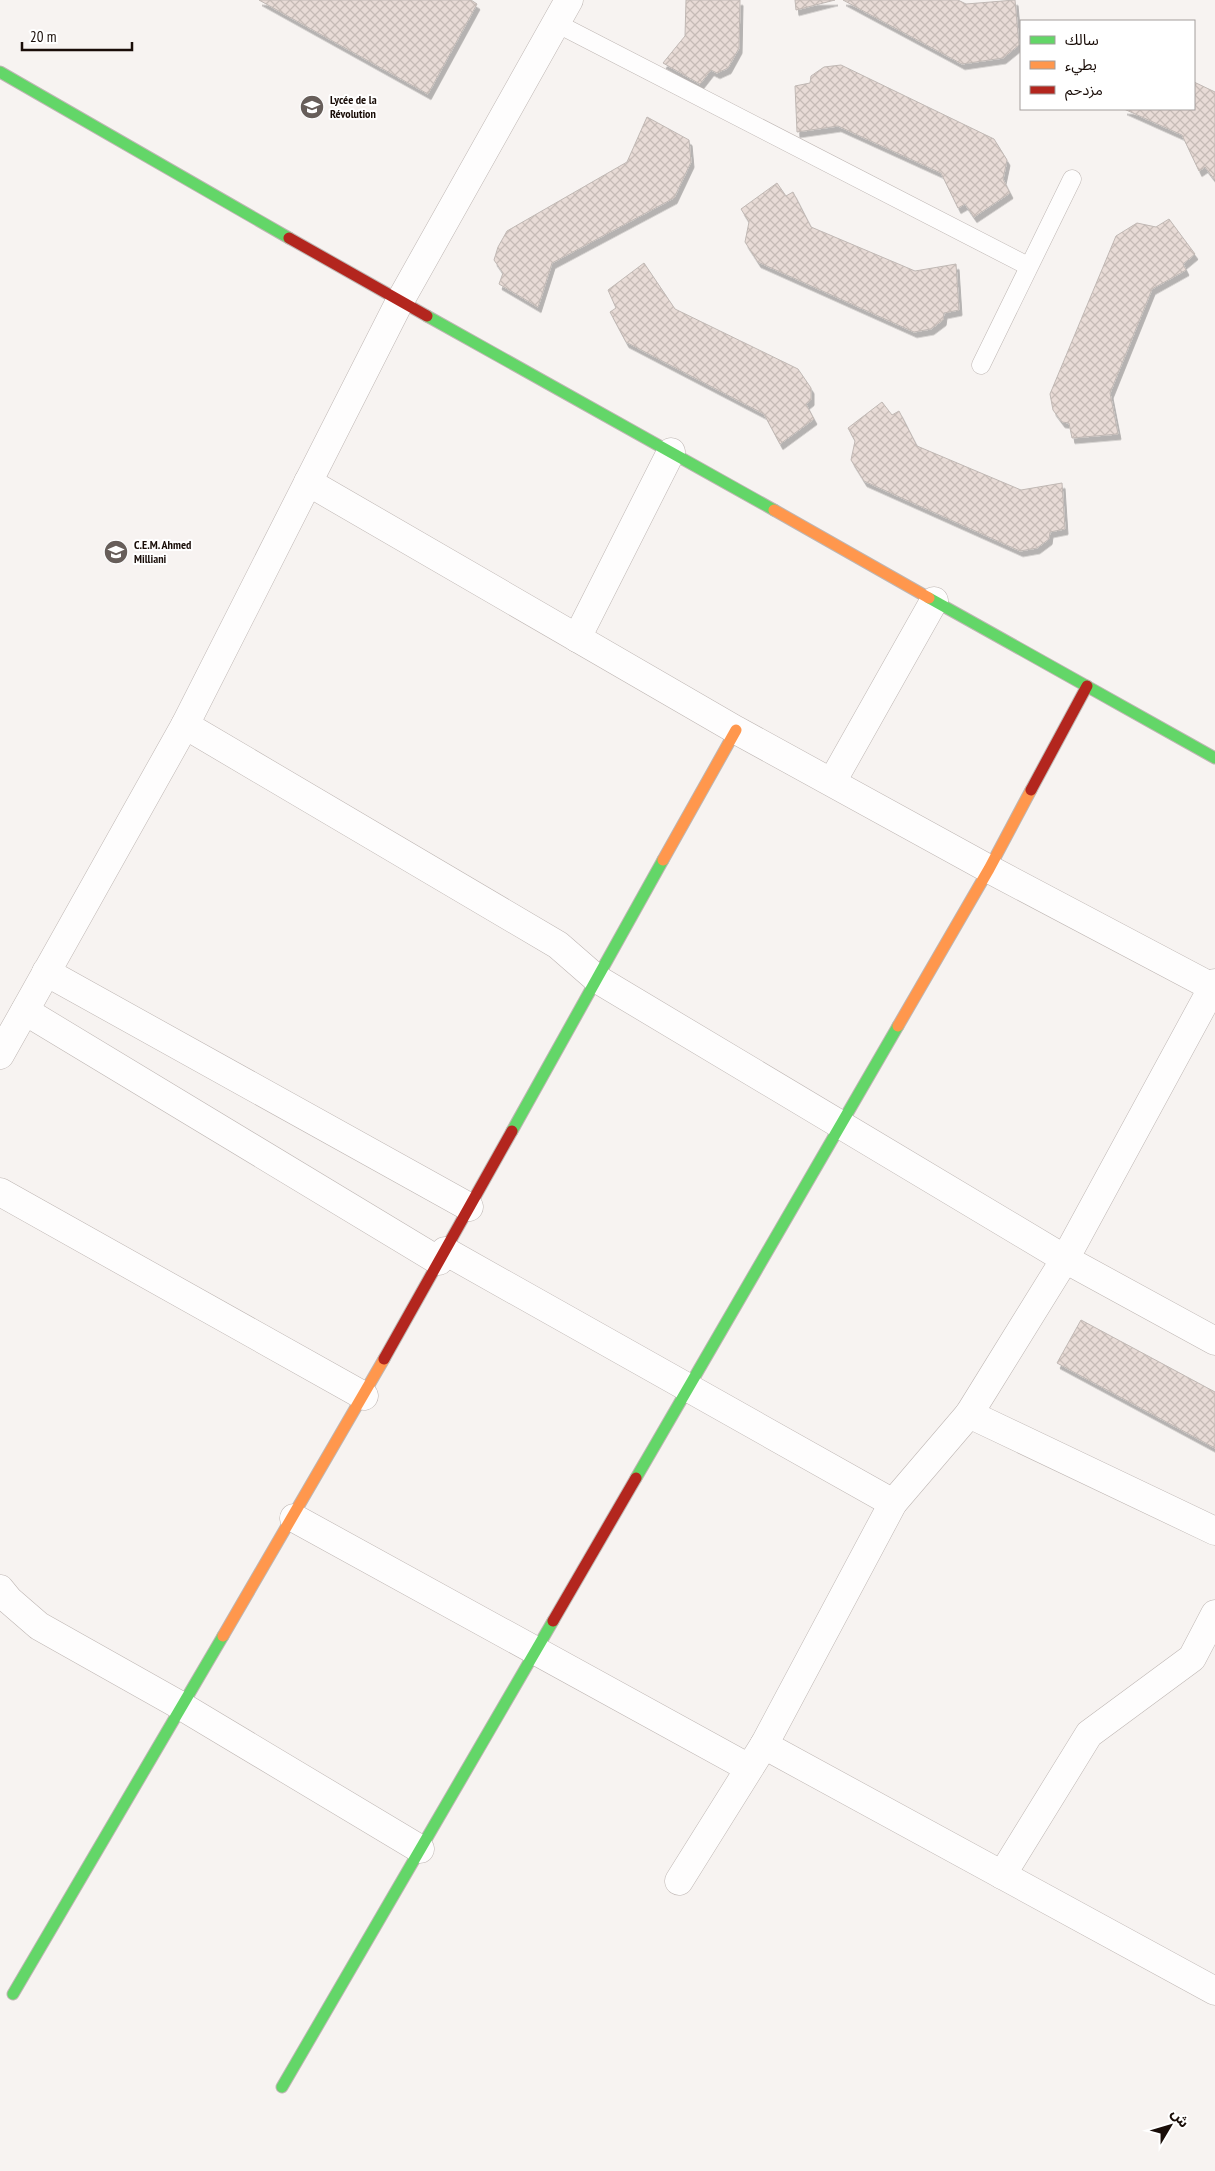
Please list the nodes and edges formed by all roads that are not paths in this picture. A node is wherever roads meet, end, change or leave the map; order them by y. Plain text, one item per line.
1 (563, 11) edge
2 (0, 72) edge
3 (1072, 179) dead end
4 (1028, 266) junction
5 (400, 301) junction
6 (981, 365) dead end
7 (671, 452) junction
8 (308, 482) junction
9 (934, 600) junction
10 (577, 638) junction
11 (1087, 686) junction
12 (184, 725) junction
13 (736, 730) junction
14 (1215, 758) edge
15 (832, 782) junction
16 (989, 869) junction
17 (46, 972) junction
18 (597, 979) junction
19 (1214, 985) edge
20 (25, 1011) junction
21 (0, 1055) edge
22 (840, 1125) junction
23 (0, 1192) edge
24 (470, 1207) junction
25 (442, 1256) junction
26 (1065, 1259) junction
27 (1215, 1341) edge
28 (688, 1387) junction
29 (364, 1396) junction
30 (969, 1414) junction
31 (893, 1503) junction
32 (294, 1518) junction
33 (1215, 1531) edge
34 (0, 1589) edge
35 (1215, 1614) edge
36 (535, 1651) junction
37 (183, 1707) junction
38 (764, 1745) junction
39 (749, 1768) junction
40 (420, 1849) junction
41 (1002, 1875) junction
42 (679, 1881) dead end
43 (1215, 1992) edge
44 (13, 1994) dead end
45 (282, 2087) dead end

1 - 4 lane
1 - 5 street
2 - 5 street
3 - 4 lane
4 - 6 lane
5 - 7 street
5 - 8 street
7 - 9 street
7 - 10 street
8 - 10 street
8 - 12 street
9 - 11 street
9 - 15 street
10 - 13 street
11 - 14 street
11 - 16 street
12 - 17 street
12 - 18 street
13 - 15 street
13 - 18 street
15 - 16 street
16 - 19 street
16 - 22 street
17 - 20 street
17 - 24 street
18 - 22 street
18 - 24 street
19 - 26 street
20 - 21 street
20 - 25 street
22 - 26 street
22 - 28 street
23 - 29 street
24 - 25 street
25 - 28 street
25 - 29 street
26 - 27 street
26 - 30 street
28 - 31 street
28 - 36 street
29 - 32 street
30 - 31 street
30 - 33 street
31 - 38 street
32 - 36 street
32 - 37 street
34 - 37 street
35 - 41 street
36 - 39 street
36 - 40 street
37 - 40 street
37 - 44 street
38 - 39 street
38 - 41 street
39 - 42 street
40 - 45 street
41 - 43 street

